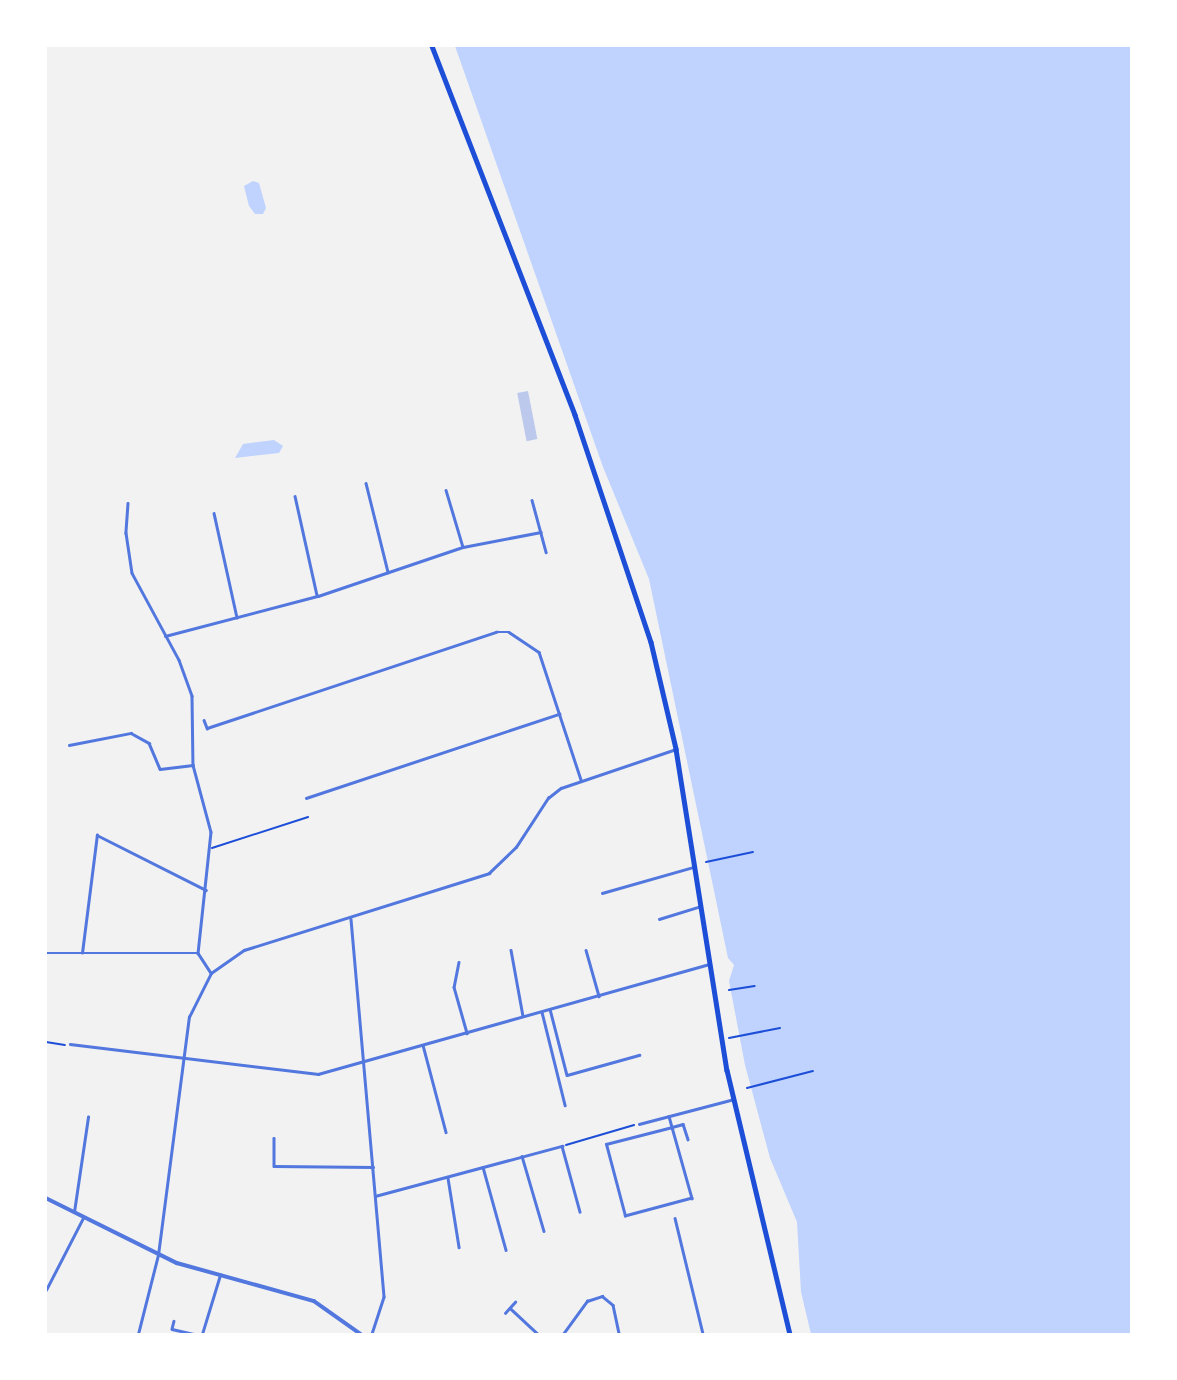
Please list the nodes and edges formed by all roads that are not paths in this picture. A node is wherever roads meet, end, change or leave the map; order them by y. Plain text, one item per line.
1 (432, 46) edge
2 (366, 483) dead end
3 (446, 490) dead end
4 (295, 496) dead end
5 (532, 500) dead end
6 (128, 503) dead end
7 (214, 513) dead end
8 (541, 532) junction
9 (463, 547) junction
10 (546, 552) dead end
11 (389, 573) junction
12 (317, 596) junction
13 (237, 618) junction
14 (165, 636) junction
15 (559, 714) junction
16 (204, 720) dead end
17 (69, 745) dead end
18 (676, 749) junction
19 (193, 765) junction
20 (581, 779) junction
21 (306, 798) dead end
22 (695, 867) junction
23 (206, 890) junction
24 (602, 893) dead end
25 (701, 906) junction
26 (351, 918) junction
27 (659, 919) dead end
28 (511, 950) dead end
29 (586, 950) dead end
30 (46, 953) edge
31 (82, 953) junction
32 (198, 953) junction
33 (459, 962) dead end
34 (710, 964) junction
35 (211, 974) junction
36 (599, 996) junction
37 (550, 1009) junction
38 (542, 1012) junction
39 (524, 1017) junction
40 (467, 1033) junction
41 (70, 1044) road end
42 (423, 1045) junction
43 (639, 1055) dead end
44 (183, 1059) junction
45 (364, 1062) junction
46 (734, 1099) junction
47 (565, 1105) dead end
48 (670, 1116) junction
49 (88, 1117) dead end
50 (639, 1124) road end
51 (673, 1127) junction
52 (446, 1132) dead end
53 (274, 1138) dead end
54 (688, 1139) dead end
55 (522, 1156) junction
56 (373, 1167) junction
57 (483, 1167) junction
58 (448, 1176) junction
59 (376, 1196) junction
60 (46, 1198) edge
61 (74, 1212) junction
62 (580, 1212) dead end
63 (83, 1217) junction
64 (676, 1218) dead end
65 (544, 1231) dead end
66 (459, 1247) dead end
67 (506, 1250) dead end
68 (158, 1255) junction
69 (220, 1275) junction
70 (46, 1290) edge
71 (514, 1302) dead end
72 (510, 1308) junction
73 (505, 1313) dead end
74 (174, 1321) dead end
75 (138, 1335) edge
76 (194, 1335) edge
77 (202, 1335) edge
78 (361, 1335) edge
79 (372, 1335) edge
80 (538, 1335) edge
81 (563, 1335) edge
82 (619, 1335) edge
83 (703, 1335) edge
84 (790, 1335) edge

1 - 18 main road
2 - 11 street
3 - 9 street
4 - 12 street
5 - 8 street
6 - 14 street
7 - 13 street
8 - 9 street
8 - 10 street
9 - 11 street
11 - 12 street
12 - 13 street
13 - 14 street
14 - 19 street
15 - 16 street
15 - 20 street
15 - 21 street
17 - 19 street
18 - 20 street
18 - 22 main road
19 - 23 street
20 - 26 street
22 - 24 street
22 - 25 main road
23 - 31 street
23 - 32 street
25 - 27 street
25 - 34 main road
26 - 35 street
26 - 45 street
28 - 39 street
29 - 36 street
30 - 31 street
31 - 32 street
32 - 35 street
33 - 40 street
34 - 36 street
34 - 46 main road
35 - 44 street
36 - 37 street
37 - 38 street
37 - 43 street
38 - 39 street
38 - 47 street
39 - 40 street
40 - 42 street
41 - 44 street
42 - 45 street
42 - 52 street
44 - 45 street
44 - 68 street
45 - 56 street
46 - 48 street
46 - 84 main road
48 - 50 street
48 - 51 street
49 - 61 street
51 - 51 street
51 - 54 street
53 - 56 street
55 - 57 street
55 - 62 street
55 - 65 street
56 - 59 street
57 - 58 street
57 - 67 street
58 - 59 street
58 - 66 street
59 - 79 street
60 - 61 street
61 - 63 street
63 - 68 street
63 - 70 street
64 - 83 street
68 - 69 street
68 - 75 street
69 - 77 street
69 - 78 street
71 - 72 street
72 - 73 street
72 - 80 street
74 - 76 street
81 - 82 street

